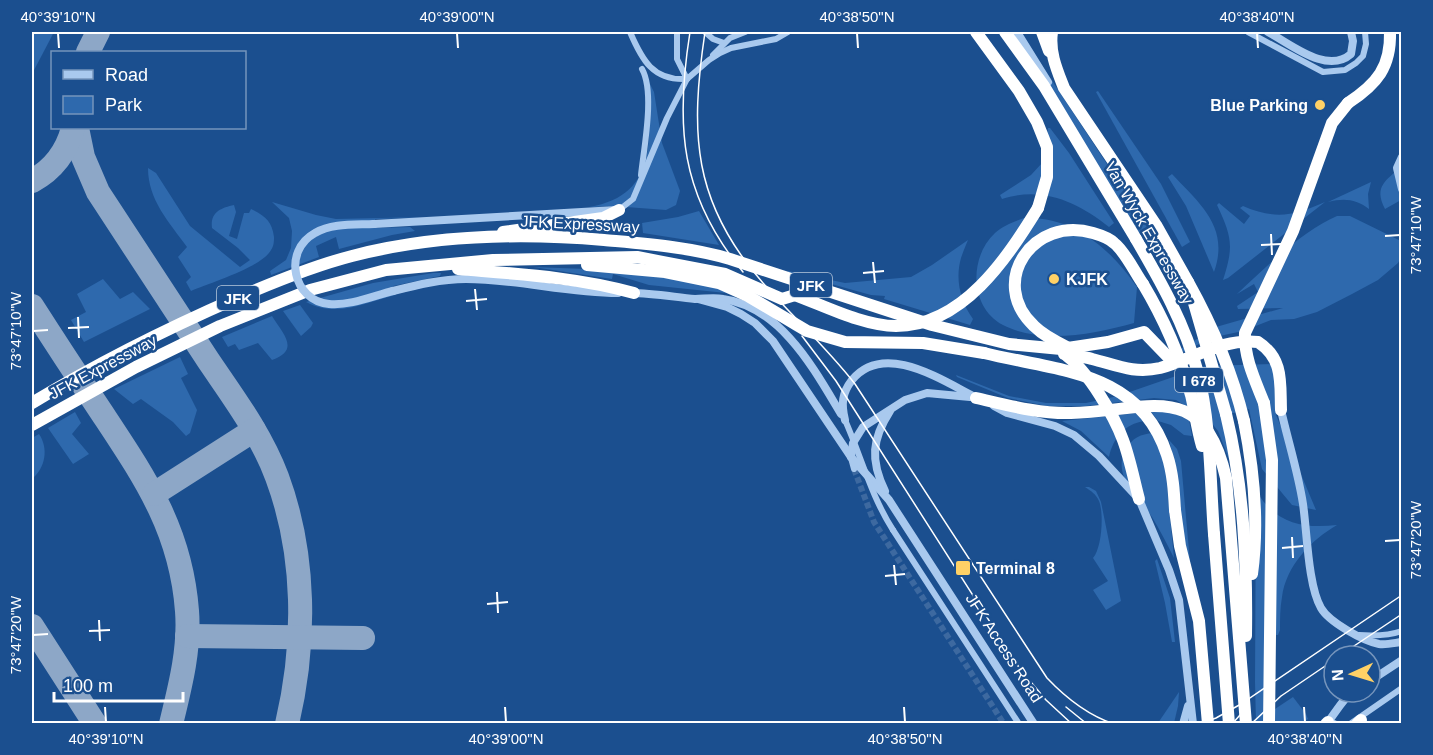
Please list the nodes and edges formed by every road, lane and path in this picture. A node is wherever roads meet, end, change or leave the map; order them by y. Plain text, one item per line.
1 (630, 32) edge
2 (677, 32) edge
3 (705, 32) edge
4 (745, 32) edge
5 (788, 32) edge
6 (976, 32) edge
7 (1005, 32) edge
8 (1017, 32) edge
9 (1042, 32) edge
10 (1052, 32) edge
11 (1248, 32) edge
12 (1268, 32) edge
13 (1351, 32) edge
14 (1355, 32) edge
15 (1365, 32) edge
16 (1390, 32) edge
17 (724, 43) junction
18 (1351, 54) junction
19 (709, 60) junction
20 (1054, 63) junction
21 (642, 69) dead end
22 (687, 80) junction
23 (1401, 157) edge
24 (640, 183) junction
25 (1401, 189) edge
26 (620, 210) junction
27 (1129, 227) junction
28 (460, 240) junction
29 (637, 257) junction
30 (493, 260) junction
31 (418, 266) junction
32 (1188, 282) junction
33 (634, 293) junction
34 (795, 295) junction
35 (698, 299) junction
36 (1067, 351) junction
37 (1174, 363) junction
38 (976, 398) junction
39 (32, 403) edge
40 (892, 408) junction
41 (1281, 410) joint
42 (844, 420) junction
43 (32, 425) edge
44 (855, 454) junction
45 (854, 469) tunnel mouth
46 (1209, 476) junction
47 (1139, 499) junction
48 (889, 500) junction
49 (1246, 598) junction
50 (1401, 631) edge
51 (1356, 634) junction
52 (1401, 642) edge
53 (1401, 660) edge
54 (1382, 673) edge
55 (1401, 690) edge
56 (1190, 696) junction
57 (1343, 704) edge
58 (1356, 722) edge
59 (1020, 723) edge
60 (1034, 723) edge
61 (1183, 723) edge
62 (1192, 723) edge
63 (1208, 723) edge
64 (1229, 723) edge
65 (1246, 723) edge
66 (1269, 723) edge
67 (1329, 723) edge

1 - 22 street
2 - 22 street
3 - 17 street
4 - 17 street
5 - 19 street
6 - 34 highway, bridge
7 - 27 highway, Van Wyck Expressway / I 678
8 - 27 street
9 - 20 highway, Van Wyck Expressway
10 - 20 highway
11 - 15 street
12 - 18 street
13 - 18 street
14 - 18 street
16 - 66 highway, bridge
17 - 19 street
19 - 22 street
20 - 32 highway, Van Wyck Expressway / I 678
21 - 24 street
22 - 24 street
23 - 25 street
24 - 26 street
26 - 28 highway
26 - 33 street, bridge
27 - 46 highway, Van Wyck Expressway / I 678, bridge
28 - 36 highway, JFK Expressway / JFK
28 - 39 highway, JFK Expressway / JFK
29 - 30 highway, JFK Expressway / JFK
29 - 34 highway
29 - 34 highway, JFK Expressway / JFK
30 - 31 highway, JFK Expressway / JFK
30 - 63 highway, bridge
31 - 33 highway
31 - 43 highway, JFK Expressway / JFK
32 - 49 highway, Van Wyck Expressway / I 678, bridge
32 - 49 highway, bridge
33 - 35 street
35 - 42 street
35 - 44 street
36 - 37 highway
36 - 37 highway, JFK Expressway / JFK
36 - 46 highway, bridge
36 - 47 highway
37 - 41 highway
38 - 40 street
38 - 42 street
38 - 47 street
38 - 65 highway
40 - 44 street
40 - 48 street
41 - 51 street
42 - 44 street, bridge
44 - 45 street
44 - 48 street
44 - 59 street, bridge
46 - 64 highway, Van Wyck Expressway / I 678, bridge
47 - 56 street
48 - 60 street, JFK Access Road
49 - 65 highway, Van Wyck Expressway / I 678
50 - 51 street
51 - 52 street
53 - 54 street
55 - 58 street
55 - 58 street
56 - 61 street
56 - 62 street
57 - 67 street

